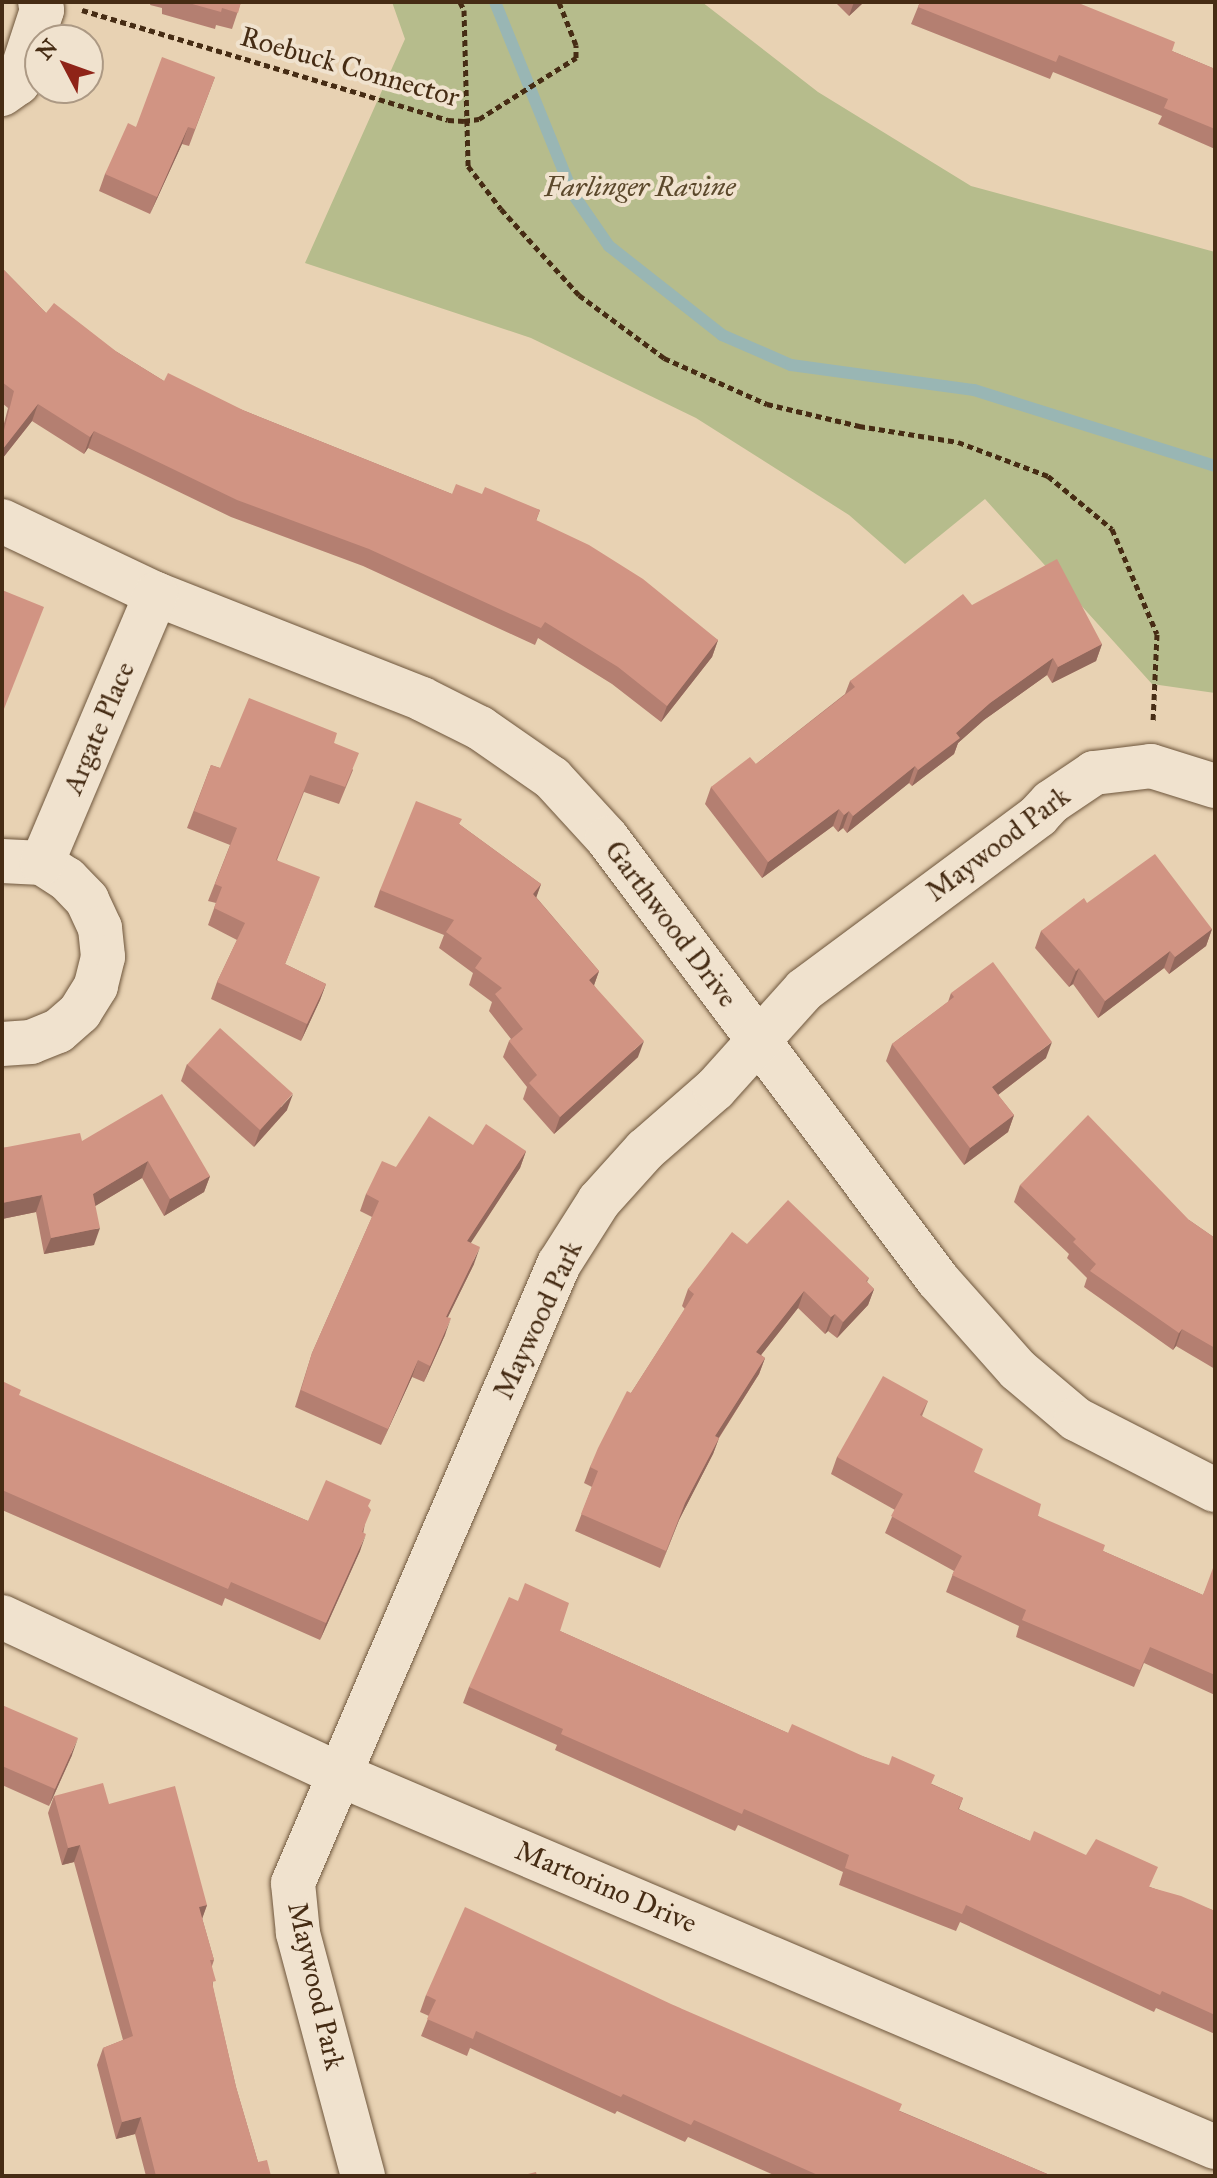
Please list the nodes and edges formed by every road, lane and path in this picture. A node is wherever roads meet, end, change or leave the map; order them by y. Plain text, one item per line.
1 (460, 2) edge
2 (559, 2) edge
3 (41, 6) edge
4 (2, 94) edge
5 (464, 121) junction
6 (2, 521) edge
7 (156, 594) junction
8 (1151, 766) junction
9 (1215, 786) edge
10 (22, 862) edge
11 (759, 1041) junction
12 (2, 1044) edge
13 (1215, 1490) edge
14 (2, 1617) edge
15 (338, 1774) junction
16 (1215, 2147) edge
17 (363, 2176) edge

1 - 5 path
2 - 5 path, Roebuck Connector
3 - 4 street
3 - 5 path, Roebuck Connector
5 - 8 path
6 - 7 street, Garthwood Drive
7 - 10 street, Argate Place
7 - 11 street, Garthwood Drive
8 - 9 street, Maywood Park
8 - 11 street, Maywood Park
10 - 12 street, Argate Place
11 - 13 street, Garthwood Drive
11 - 15 street, Maywood Park
14 - 15 street, Martorino Drive
15 - 16 street, Martorino Drive
15 - 17 street, Maywood Park

